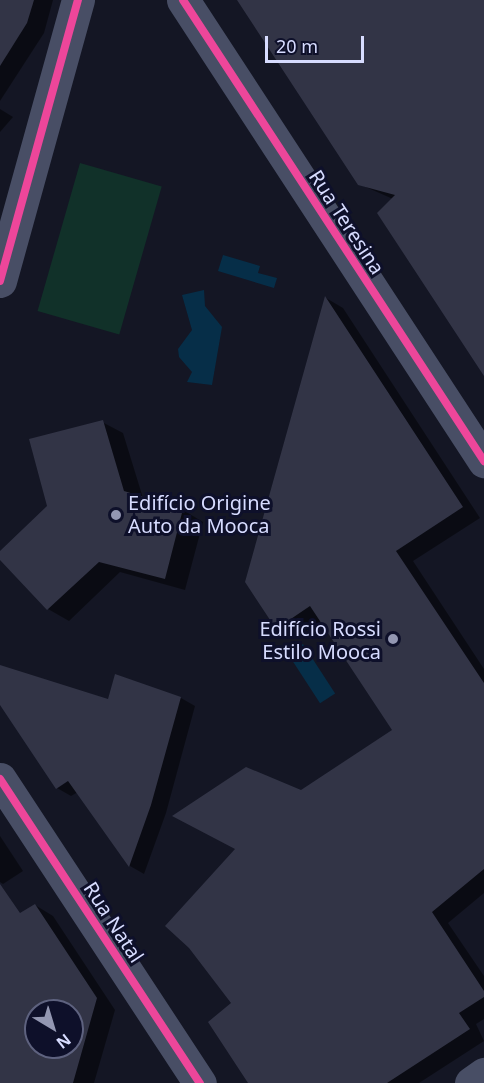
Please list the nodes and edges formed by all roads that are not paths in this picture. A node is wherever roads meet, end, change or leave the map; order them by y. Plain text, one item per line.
1 (78, 0) edge
2 (183, 0) edge
3 (0, 281) edge
4 (484, 461) edge
5 (0, 779) edge
6 (484, 1074) edge
7 (200, 1083) edge
8 (471, 1083) edge

1 - 3 street
2 - 4 street, Rua Teresina
5 - 7 street, Rua Natal
6 - 8 street

